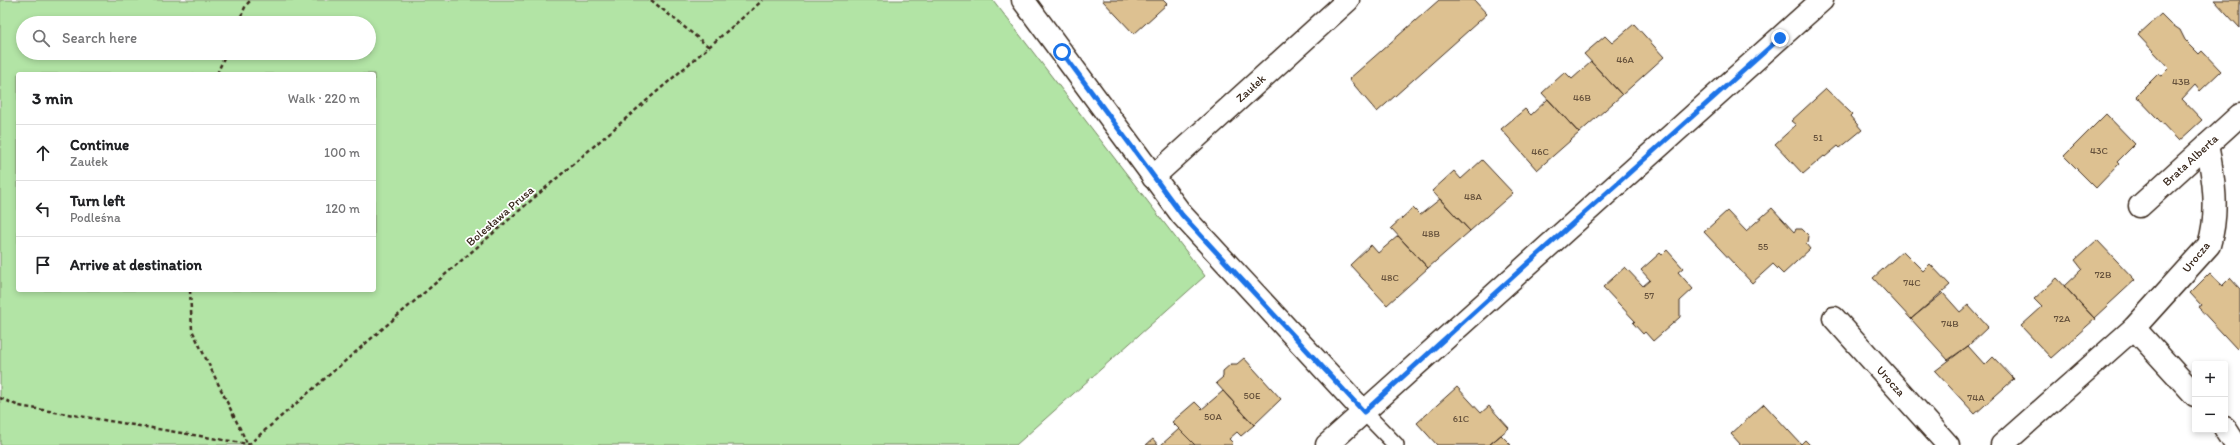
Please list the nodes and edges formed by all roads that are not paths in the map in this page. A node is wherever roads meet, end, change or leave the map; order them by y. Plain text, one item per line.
1 (1023, 0) edge
2 (1348, 0) edge
3 (1822, 0) edge
4 (2240, 115) edge
5 (2207, 145) junction
6 (1152, 177) junction
7 (2140, 206) dead end
8 (1834, 318) dead end
9 (2134, 328) junction
10 (2192, 392) edge
11 (1364, 412) junction
12 (2228, 433) edge
13 (1327, 445) edge
14 (1396, 445) edge
15 (1948, 445) edge
16 (2002, 445) edge
17 (2236, 445) edge

1 - 6 street
2 - 6 street, Zaułek
3 - 11 street
4 - 5 street, Brata Alberta
5 - 7 street, Brata Alberta
5 - 9 street, Urocza
6 - 11 street
8 - 15 street, Urocza
9 - 10 street
9 - 16 street, Urocza
11 - 13 street
11 - 14 lane
12 - 17 street

